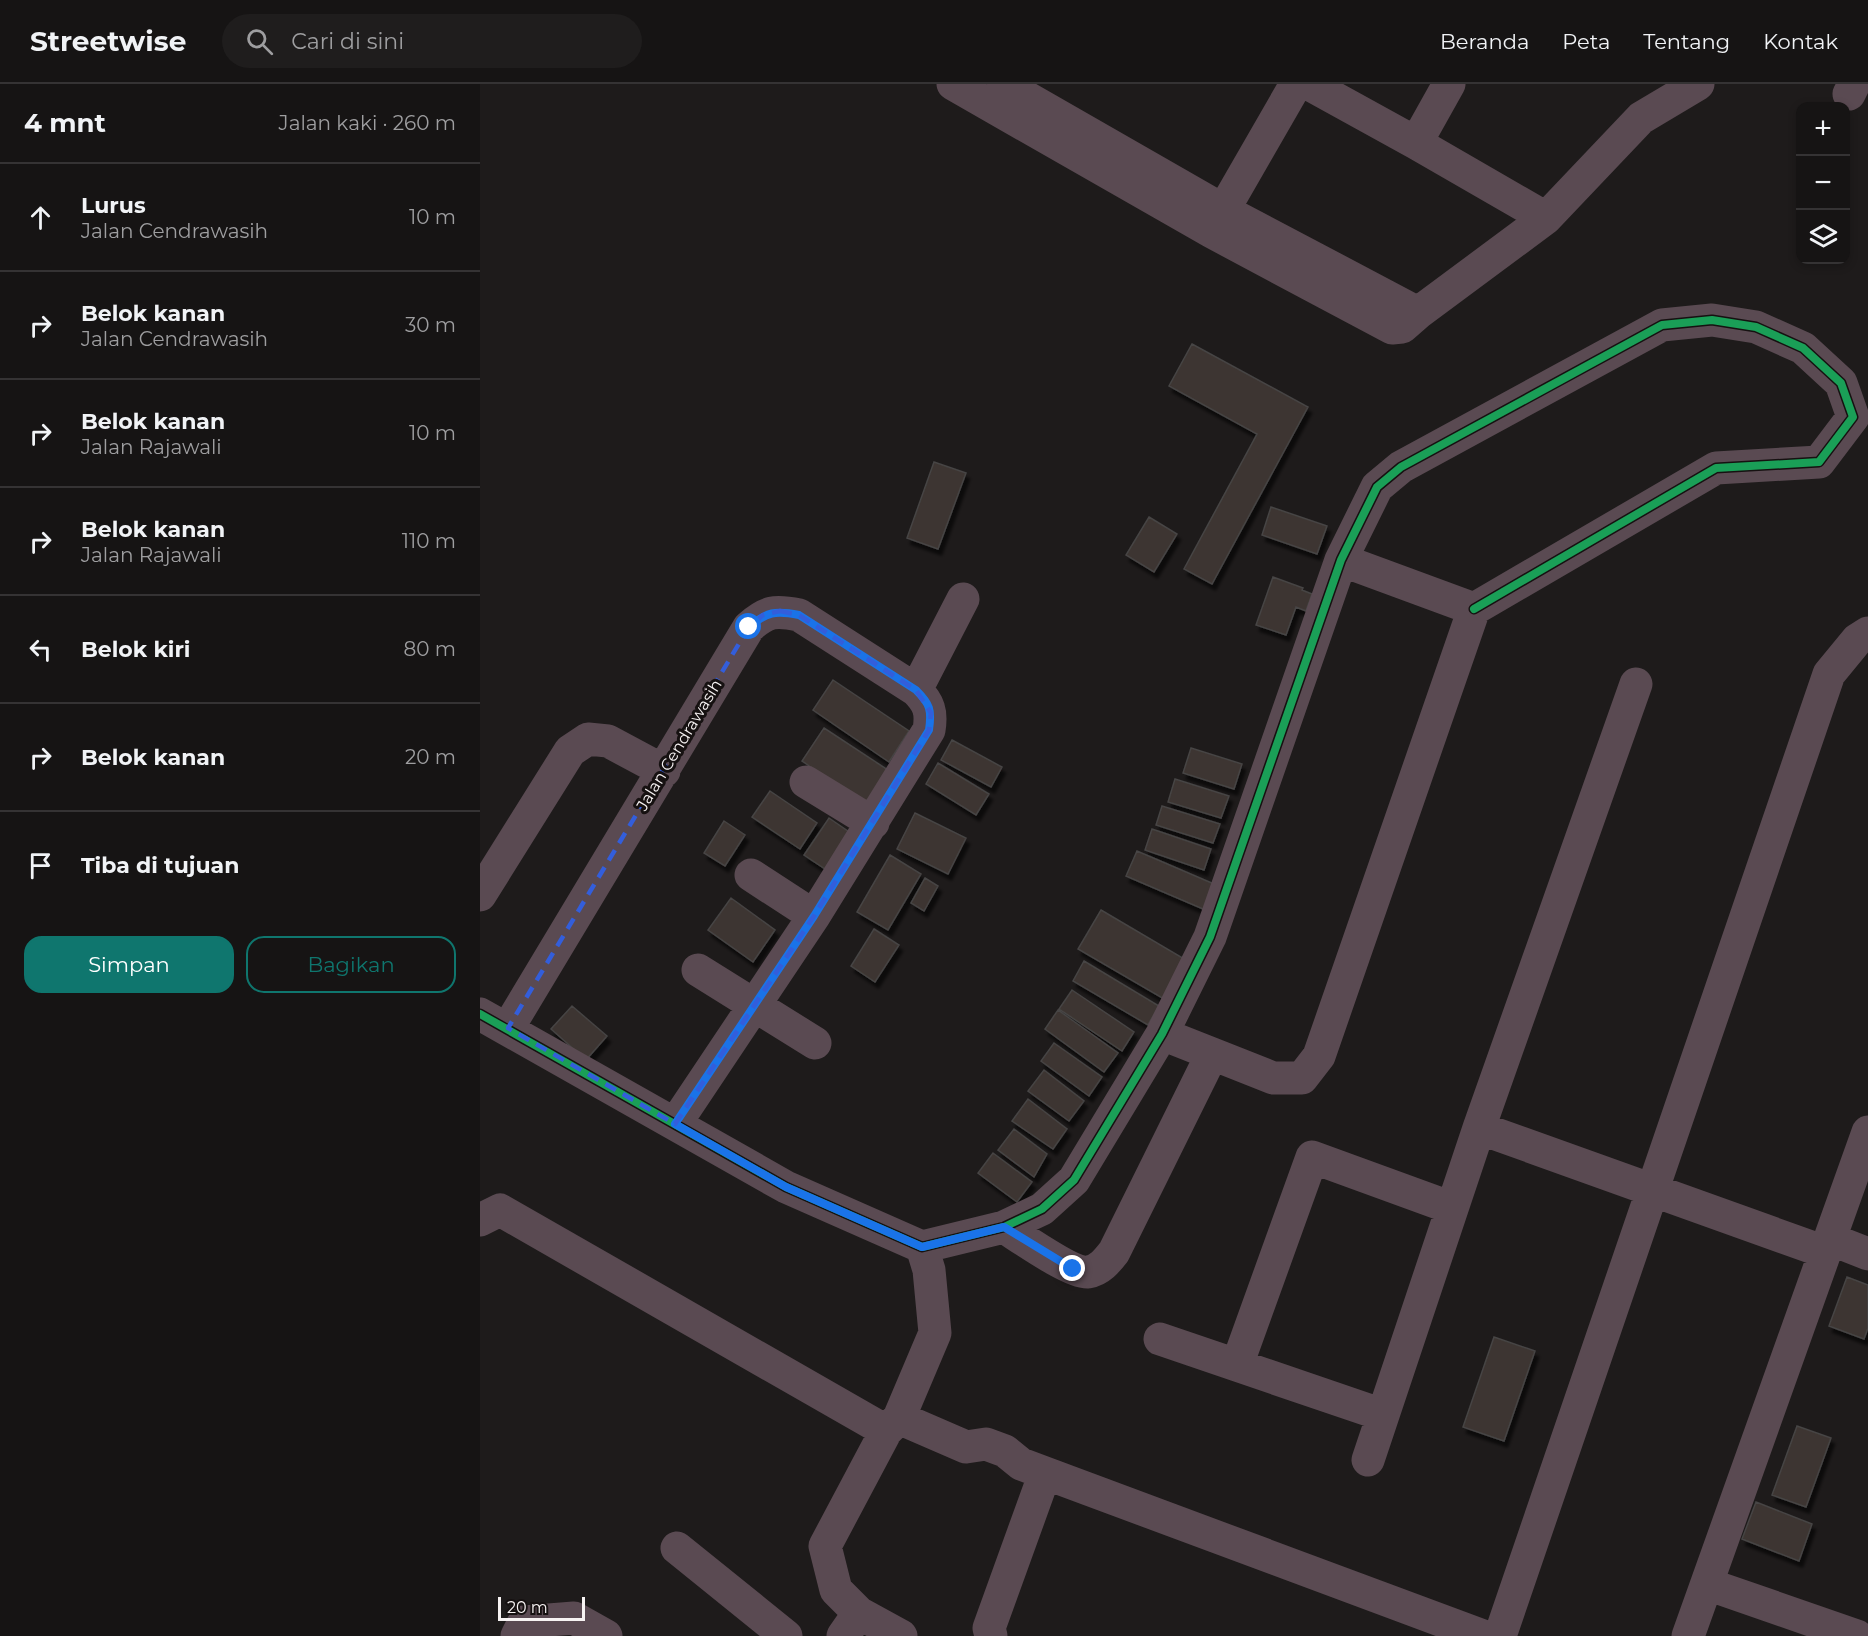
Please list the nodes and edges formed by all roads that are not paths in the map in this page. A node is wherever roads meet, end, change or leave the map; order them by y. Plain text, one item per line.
1 (1296, 84) edge
2 (1309, 84) edge
3 (1449, 84) edge
4 (1698, 84) edge
5 (979, 87) edge
6 (1416, 142) junction
7 (1546, 218) junction
8 (1217, 221) junction
9 (1341, 560) junction
10 (963, 599) dead end
11 (1474, 609) junction
12 (1868, 633) edge
13 (1636, 684) dead end
14 (916, 690) junction
15 (664, 771) junction
16 (806, 782) dead end
17 (873, 823) junction
18 (751, 875) dead end
19 (480, 895) edge
20 (814, 916) junction
21 (698, 970) dead end
22 (754, 1005) junction
23 (494, 1021) edge
24 (1162, 1034) junction
25 (815, 1043) dead end
26 (1212, 1054) junction
27 (675, 1124) junction
28 (1479, 1128) junction
29 (1868, 1132) edge
30 (1652, 1190) junction
31 (1452, 1208) junction
32 (480, 1220) edge
33 (1004, 1227) junction
34 (1827, 1246) junction
35 (922, 1247) junction
36 (1868, 1254) edge
37 (1160, 1339) dead end
38 (1237, 1365) junction
39 (1383, 1415) junction
40 (892, 1425) junction
41 (1368, 1460) dead end
42 (1033, 1468) junction
43 (677, 1548) dead end
44 (1707, 1584) junction
45 (874, 1630) edge
46 (517, 1636) edge
47 (606, 1636) edge
48 (786, 1636) edge
49 (991, 1636) edge
50 (1483, 1636) edge
51 (1500, 1636) edge
52 (1688, 1636) edge
53 (1857, 1636) edge

1 - 8 street
2 - 6 street
3 - 6 street
4 - 7 street
5 - 8 street
6 - 7 street
7 - 8 street
9 - 11 street
9 - 11 street
9 - 24 street
10 - 14 street
11 - 26 street
12 - 30 street
13 - 28 street
14 - 15 street, Jalan Cendrawasih
14 - 17 street
15 - 19 street
15 - 23 street, Jalan Cendrawasih
16 - 17 street
17 - 20 street
18 - 20 street
20 - 22 street
21 - 22 street
22 - 25 street
22 - 27 street
23 - 27 street
24 - 26 street
24 - 33 street
26 - 33 street
27 - 35 street
28 - 30 street
28 - 31 street
29 - 34 street
30 - 34 street
30 - 51 street
31 - 38 street
31 - 39 street
32 - 40 street
33 - 35 street
34 - 36 street
34 - 44 street
35 - 40 street
37 - 38 street
38 - 39 street
39 - 41 street
40 - 42 street
40 - 45 street
42 - 49 street
42 - 50 street
43 - 48 street
44 - 52 street
44 - 53 street
46 - 47 street

